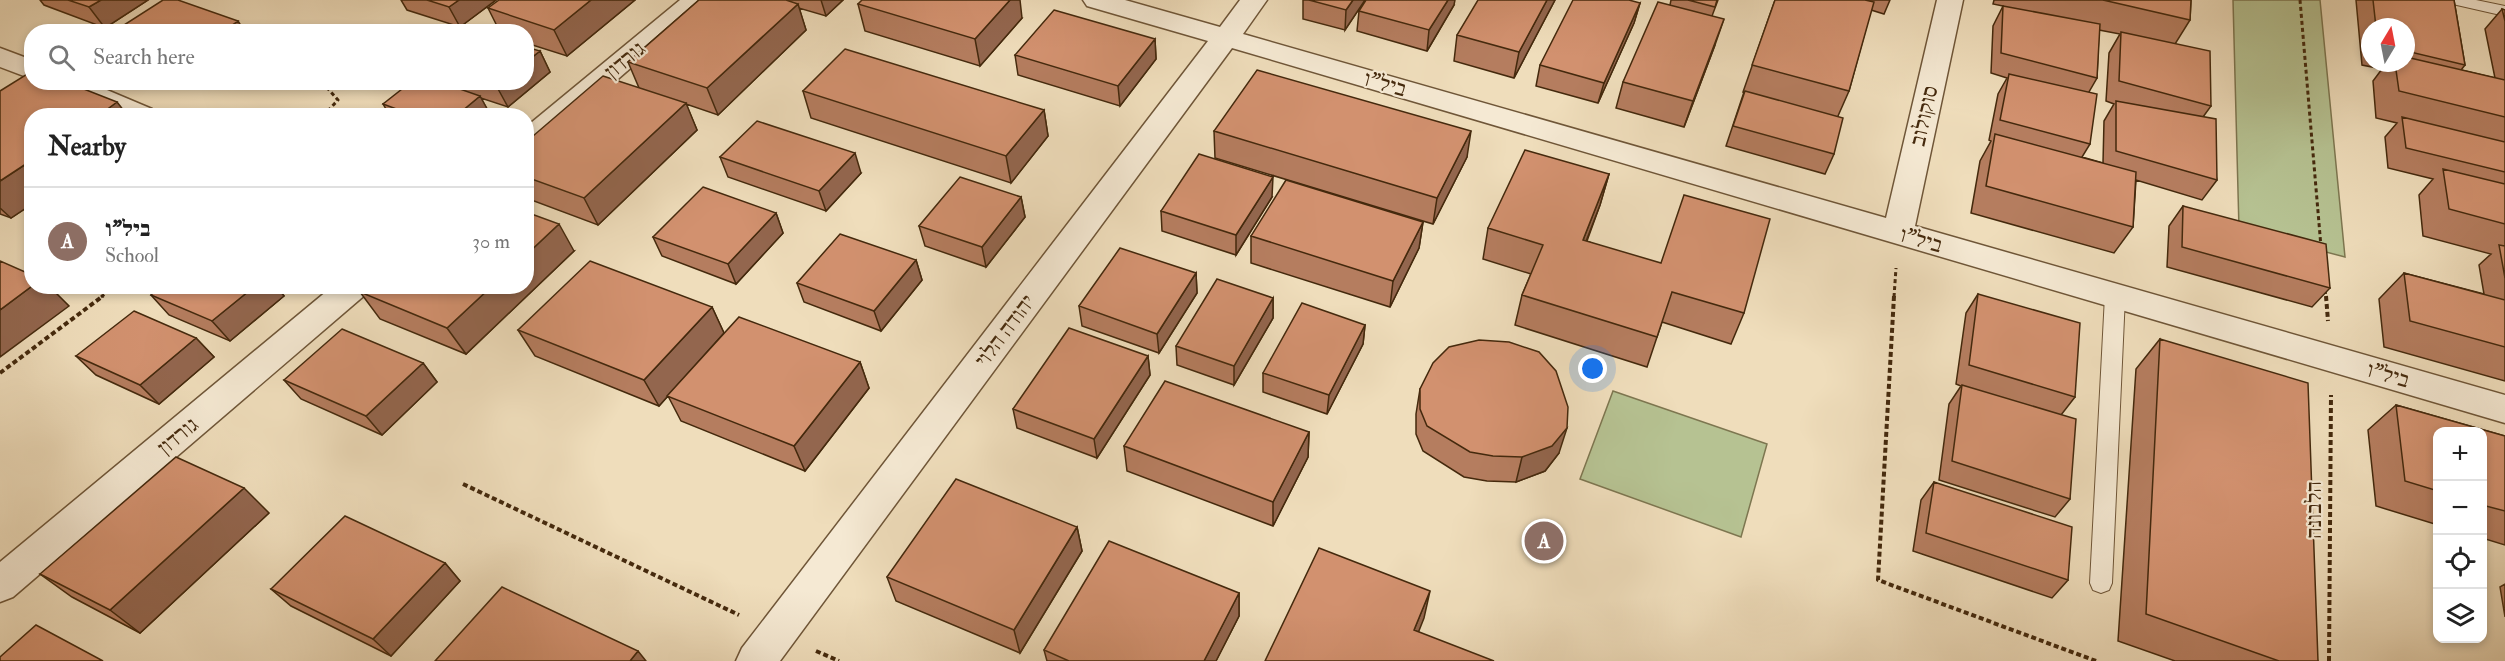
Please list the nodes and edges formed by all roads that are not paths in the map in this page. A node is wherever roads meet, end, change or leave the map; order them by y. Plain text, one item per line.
1 (696, 0) edge
2 (1096, 0) edge
3 (1254, 0) edge
4 (1950, 0) edge
5 (2453, 0) edge
6 (2505, 11) edge
7 (1225, 38) junction
8 (0, 57) edge
9 (24, 78) edge
10 (81, 90) edge
11 (123, 108) edge
12 (534, 135) edge
13 (1898, 233) junction
14 (346, 294) edge
15 (2115, 296) junction
16 (2505, 409) edge
17 (2101, 583) dead end
18 (0, 585) edge
19 (756, 661) edge

1 - 12 street, גורדון
2 - 7 street, ביל"ו
3 - 7 street, יהודה הלוי
4 - 13 street, סוקולוב
5 - 6 lane
7 - 13 street, ביל"ו
7 - 19 street, יהודה הלוי
8 - 9 street
10 - 11 street
13 - 15 street, ביל"ו
14 - 18 street, גורדון
15 - 16 street, ביל"ו
15 - 17 lane

